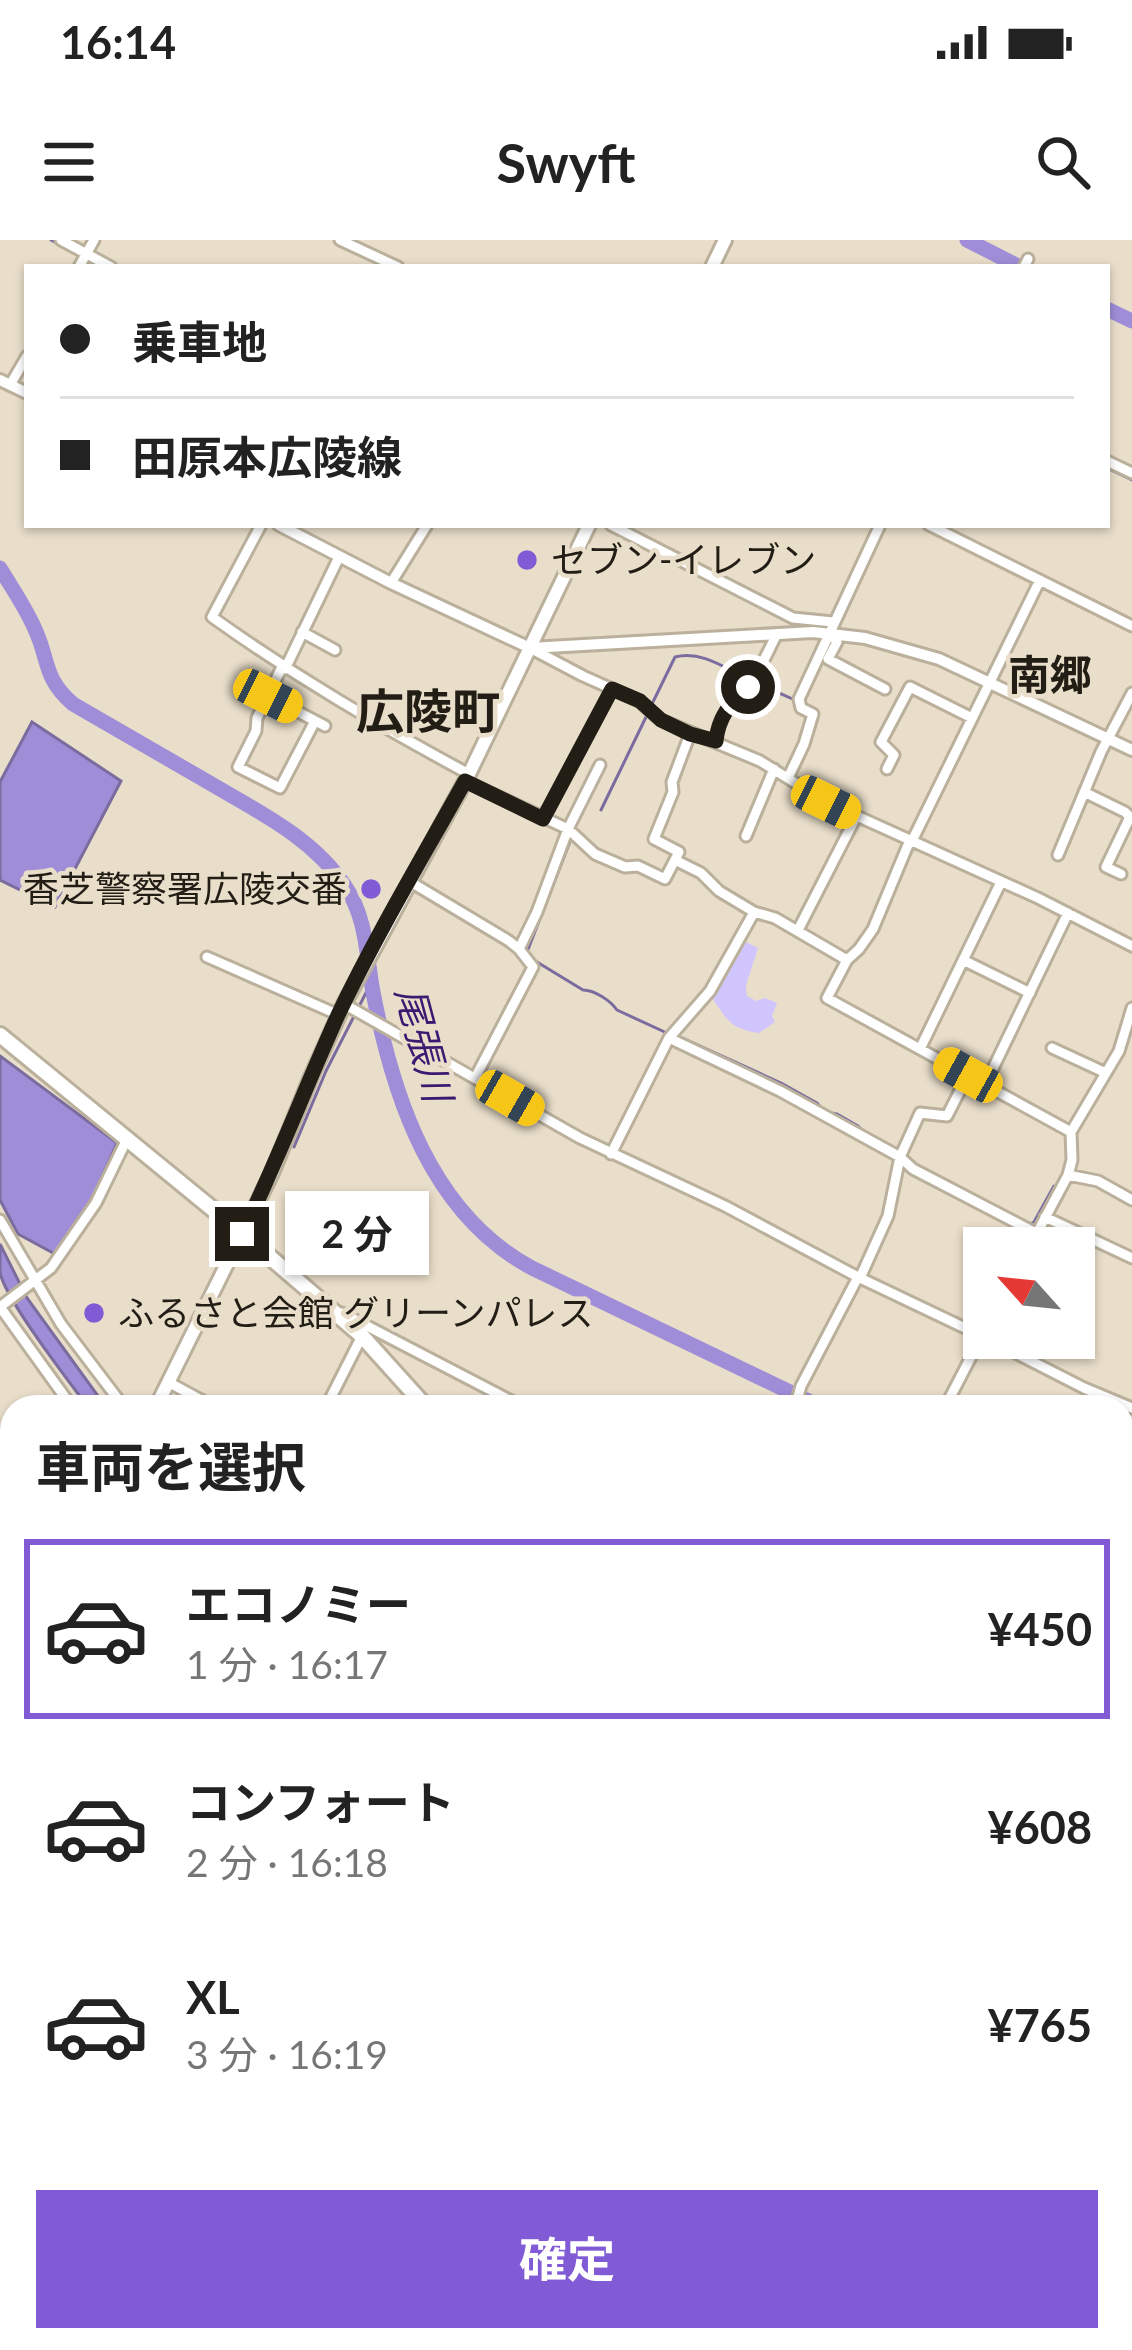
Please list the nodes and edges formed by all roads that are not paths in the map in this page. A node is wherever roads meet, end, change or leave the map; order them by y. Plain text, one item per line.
1 (62, 240) edge
2 (94, 240) edge
3 (340, 240) edge
4 (87, 252) junction
5 (81, 264) edge
6 (106, 264) edge
7 (392, 264) edge
8 (259, 528) edge
9 (285, 528) edge
10 (425, 528) edge
11 (588, 528) edge
12 (617, 528) edge
13 (879, 528) edge
14 (934, 528) edge
15 (339, 557) junction
16 (1040, 580) junction
17 (391, 584) junction
18 (1132, 626) edge
19 (302, 632) junction
20 (777, 634) junction
21 (828, 635) junction
22 (530, 648) junction
23 (335, 650) dead end
24 (283, 668) junction
25 (991, 682) junction
26 (612, 689) junction
27 (885, 689) dead end
28 (1132, 693) edge
29 (268, 696) junction
30 (972, 718) junction
31 (690, 734) junction
32 (1108, 738) junction
33 (716, 741) junction
34 (1132, 750) edge
35 (600, 765) dead end
36 (774, 769) junction
37 (887, 769) dead end
38 (467, 777) junction
39 (788, 778) junction
40 (1084, 792) junction
41 (856, 817) junction
42 (1131, 818) edge
43 (543, 819) junction
44 (568, 829) junction
45 (746, 836) dead end
46 (911, 841) junction
47 (1058, 855) dead end
48 (675, 860) junction
49 (1121, 874) dead end
50 (409, 881) junction
51 (1001, 882) junction
52 (1068, 913) junction
53 (752, 916) dead end
54 (798, 930) junction
55 (1132, 946) edge
56 (519, 949) junction
57 (207, 957) dead end
58 (847, 960) junction
59 (963, 960) junction
60 (1030, 993) junction
61 (1132, 1008) edge
62 (352, 1011) junction
63 (672, 1034) junction
64 (0, 1035) edge
65 (1052, 1048) dead end
66 (920, 1049) junction
67 (1106, 1073) junction
68 (968, 1075) junction
69 (475, 1078) junction
70 (986, 1084) junction
71 (1071, 1132) junction
72 (127, 1139) junction
73 (611, 1154) junction
74 (900, 1157) junction
75 (1068, 1174) junction
76 (1132, 1200) edge
77 (1045, 1217) junction
78 (0, 1220) edge
79 (1024, 1227) edge
80 (1039, 1227) edge
81 (242, 1234) junction
82 (1132, 1258) edge
83 (859, 1278) junction
84 (33, 1282) junction
85 (2, 1305) edge
86 (326, 1306) junction
87 (963, 1326) edge
88 (362, 1336) junction
89 (971, 1359) edge
90 (1028, 1359) edge
91 (168, 1382) junction
92 (64, 1395) edge
93 (115, 1395) edge
94 (162, 1395) edge
95 (192, 1395) edge
96 (332, 1395) edge
97 (415, 1395) edge
98 (500, 1395) edge
99 (798, 1395) edge
100 (952, 1395) edge
101 (1101, 1395) edge

1 - 4 street
2 - 4 street
3 - 7 street
4 - 5 street
4 - 6 street
8 - 24 street
9 - 15 street
10 - 17 street
11 - 22 main road
12 - 21 street
13 - 21 street
14 - 16 street
15 - 17 street
15 - 19 street
16 - 18 street
16 - 25 street
17 - 22 street
19 - 23 street
19 - 24 street
20 - 21 street
20 - 22 street
20 - 33 street
21 - 25 street
21 - 27 street
21 - 39 street
22 - 26 street
22 - 38 main road
24 - 29 street
24 - 38 street
25 - 30 street
25 - 32 street
26 - 31 street
26 - 43 street
28 - 32 street
29 - 29 street
30 - 37 street
30 - 46 street
31 - 33 street
31 - 48 street
32 - 34 street
32 - 40 street
33 - 36 street
35 - 44 street
36 - 39 street
36 - 45 street
38 - 43 street
38 - 50 main road
39 - 41 street
40 - 42 street
40 - 47 street
41 - 46 street
41 - 54 street
42 - 49 street
43 - 44 street
44 - 48 street
44 - 56 street
46 - 51 street
46 - 58 street
48 - 54 street
50 - 56 street
50 - 62 main road
51 - 52 street
51 - 59 street
52 - 55 street
52 - 60 street
53 - 63 street
54 - 58 street
56 - 69 street
57 - 62 street
58 - 66 street
59 - 60 street
59 - 66 street
60 - 70 street
61 - 67 street
62 - 69 street
62 - 81 main road
63 - 73 street
63 - 74 street
64 - 72 main road
65 - 67 street
66 - 68 street
67 - 71 street
68 - 70 street
68 - 74 street
69 - 73 street
70 - 71 street
71 - 75 street
72 - 81 main road
72 - 84 street
73 - 83 street
74 - 79 street
74 - 83 street
75 - 76 street
75 - 77 street
77 - 80 street
77 - 82 street
78 - 84 street
81 - 86 main road
81 - 91 main road
83 - 87 street
83 - 99 street
84 - 85 street
84 - 93 street
85 - 92 street
86 - 88 main road
86 - 98 street
88 - 96 street
88 - 97 main road
89 - 100 street
90 - 101 street
91 - 94 main road
91 - 95 street

